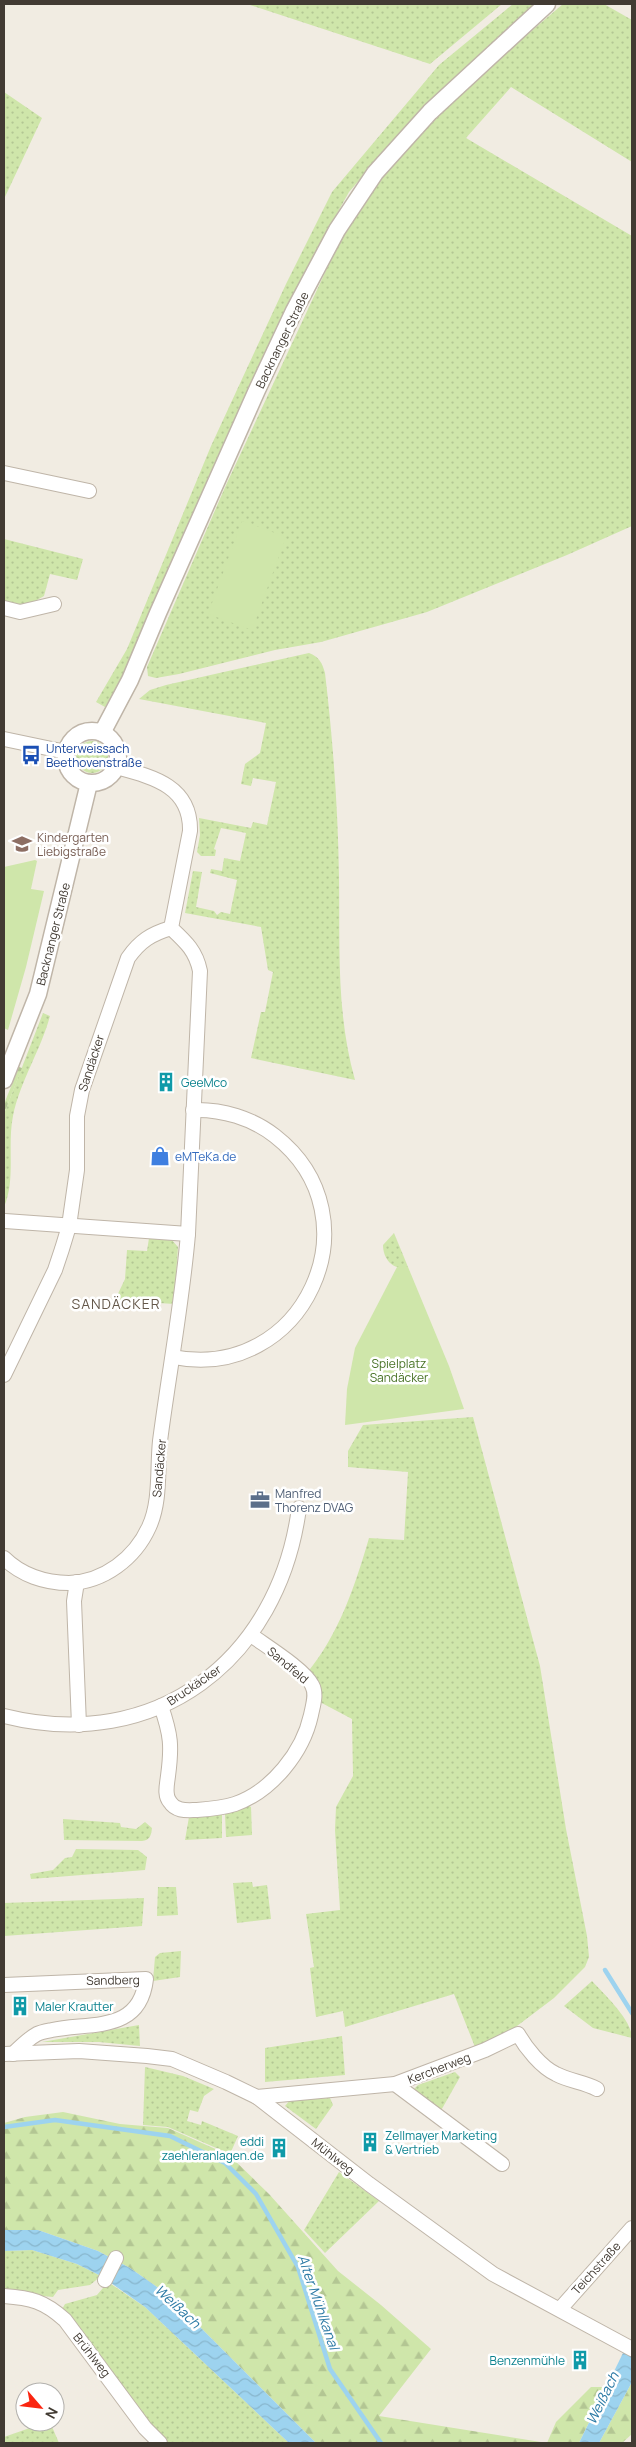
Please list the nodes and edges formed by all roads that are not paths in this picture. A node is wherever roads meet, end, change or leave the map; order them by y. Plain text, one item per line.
1 (547, 4) edge
2 (4, 473) edge
3 (89, 492) dead end
4 (54, 604) dead end
5 (4, 608) edge
6 (102, 734) junction
7 (4, 739) edge
8 (66, 752) junction
9 (116, 767) junction
10 (90, 783) junction
11 (171, 928) junction
12 (4, 1080) edge
13 (194, 1110) junction
14 (5, 1221) edge
15 (69, 1226) junction
16 (188, 1234) junction
17 (173, 1357) junction
18 (4, 1374) edge
19 (299, 1508) dead end
20 (4, 1558) edge
21 (76, 1582) junction
22 (251, 1635) junction
23 (161, 1706) junction
24 (4, 1716) edge
25 (79, 1725) junction
26 (4, 1985) edge
27 (8, 2054) edge
28 (395, 2084) junction
29 (597, 2089) dead end
30 (257, 2097) junction
31 (502, 2164) dead end
32 (632, 2228) edge
33 (116, 2258) dead end
34 (105, 2280) dead end
35 (4, 2296) edge
36 (560, 2309) junction
37 (627, 2346) edge
38 (160, 2443) edge

1 - 6 street, Backnanger Straße
2 - 3 street
4 - 5 street
6 - 8 street
6 - 9 street
7 - 8 street
8 - 10 street
9 - 10 street
9 - 11 street
10 - 12 street, Backnanger Straße
11 - 13 street, Sandäcker
11 - 15 street, Sandäcker
13 - 16 street, Sandäcker
13 - 17 street
14 - 15 street
15 - 16 street
15 - 18 street, Sandäcker
16 - 17 street, Sandäcker
17 - 21 street, Sandäcker
19 - 22 street, Bruckäcker
20 - 21 street, Sandäcker
21 - 25 street
22 - 23 street, Bruckäcker
22 - 23 street, Sandfeld
23 - 25 street, Bruckäcker
24 - 25 street, Bruckäcker
26 - 27 street, Sandberg
27 - 30 street, Mühlweg
28 - 29 street, Kercherweg
28 - 30 street, Kercherweg
28 - 31 street
30 - 36 street, Mühlweg
32 - 36 street, Teichstraße
33 - 34 street
35 - 38 street, Brühlweg
36 - 37 street, Mühlweg

